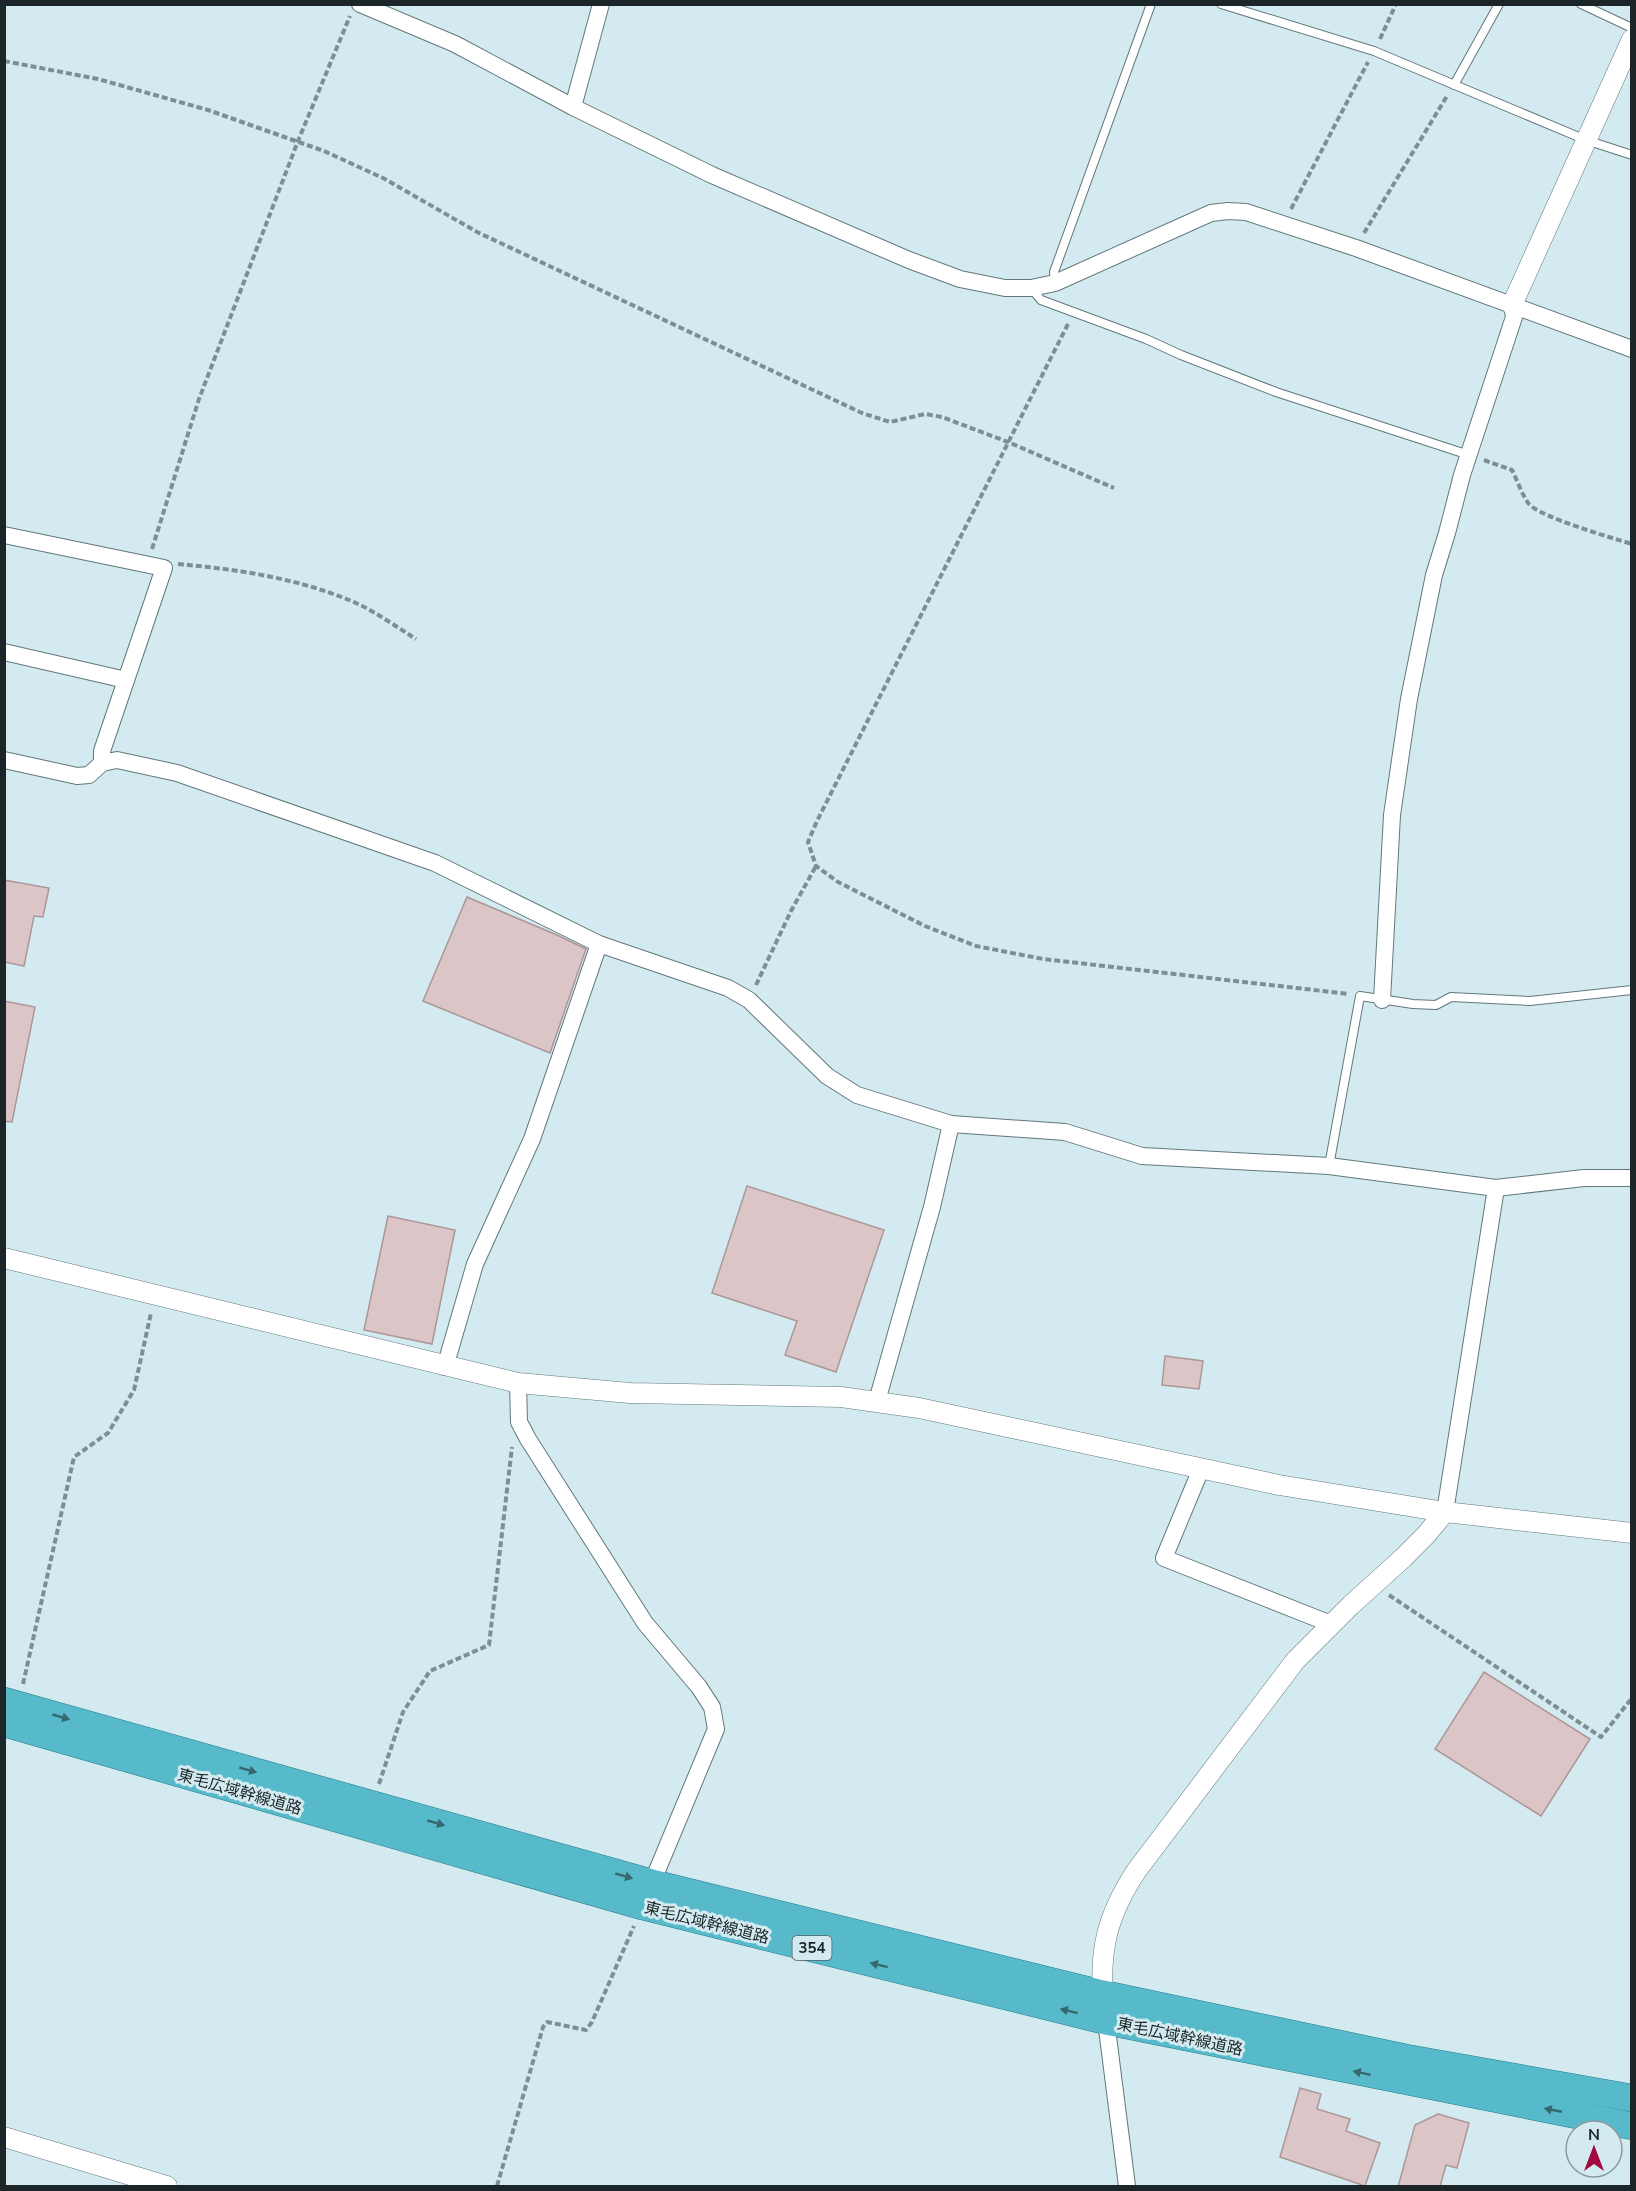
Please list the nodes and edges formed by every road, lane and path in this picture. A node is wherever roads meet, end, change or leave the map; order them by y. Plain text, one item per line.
1 (601, 4) edge
2 (1151, 4) edge
3 (1221, 4) edge
4 (1396, 4) edge
5 (1499, 4) edge
6 (1581, 4) edge
7 (355, 10) edge
8 (1632, 27) edge
9 (1632, 39) edge
10 (1374, 51) junction
11 (4, 61) edge
12 (1454, 85) junction
13 (573, 107) junction
14 (1586, 140) junction
15 (298, 141) junction
16 (1632, 155) edge
17 (1284, 223) junction
18 (1356, 248) junction
19 (1055, 283) junction
20 (1031, 288) junction
21 (1512, 305) junction
22 (1074, 313) junction
23 (1632, 349) edge
24 (1008, 441) junction
25 (1469, 455) junction
26 (1114, 488) dead end
27 (4, 535) edge
28 (1632, 544) edge
29 (164, 568) junction
30 (416, 639) dead end
31 (4, 652) edge
32 (126, 680) junction
33 (4, 760) edge
34 (102, 763) junction
35 (816, 866) junction
36 (599, 944) junction
37 (1632, 990) edge
38 (1360, 996) junction
39 (749, 1000) junction
40 (1382, 1000) junction
41 (951, 1124) junction
42 (1329, 1166) junction
43 (1632, 1178) edge
44 (1496, 1188) junction
45 (4, 1258) edge
46 (156, 1295) junction
47 (445, 1367) junction
48 (518, 1383) junction
49 (877, 1401) junction
50 (519, 1422) junction
51 (1201, 1469) junction
52 (1445, 1512) junction
53 (1632, 1533) edge
54 (1373, 1584) junction
55 (1331, 1624) junction
56 (1632, 1698) edge
57 (9, 1710) edge
58 (372, 1804) junction
59 (647, 1895) junction
60 (1103, 1994) junction
61 (1106, 2021) junction
62 (1632, 2098) edge
63 (1632, 2126) edge
64 (4, 2137) edge
65 (167, 2187) edge
66 (497, 2187) edge
67 (1127, 2187) edge

1 - 13 street
2 - 19 lane
3 - 10 lane
4 - 10 path
5 - 12 lane
6 - 8 lane
7 - 13 street
7 - 15 path
9 - 14 street
10 - 12 lane
10 - 17 path
11 - 15 path
12 - 14 lane
12 - 18 path
13 - 20 street
14 - 16 lane
14 - 21 street
15 - 24 path
15 - 29 path
17 - 18 street
17 - 19 street
18 - 21 street
19 - 20 street
20 - 22 lane
21 - 23 street
21 - 25 street
22 - 24 path
22 - 25 lane
24 - 26 path
24 - 35 path
25 - 28 path
25 - 40 street
27 - 29 street
29 - 30 path
29 - 32 street
31 - 32 street
32 - 34 street
33 - 34 street
34 - 36 street
35 - 38 path
35 - 39 path
36 - 39 street
36 - 47 street
37 - 40 lane
38 - 40 lane
38 - 42 lane
39 - 41 street
41 - 42 street
41 - 49 street
42 - 44 street
43 - 44 street
44 - 52 street
45 - 46 street
46 - 47 street
46 - 57 path
47 - 48 street
48 - 49 street
48 - 50 street
49 - 51 street
50 - 58 path
50 - 59 street
51 - 52 street
51 - 55 street
52 - 53 street
52 - 54 street
54 - 55 street
54 - 56 path
55 - 60 street
57 -> 58 highway, 東毛広域幹線道路 / 354
57 - 59 highway, 東毛広域幹線道路 / 354
58 -> 59 highway, 東毛広域幹線道路 / 354
59 - 60 highway, 東毛広域幹線道路 / 354
61 -> 59 highway, 東毛広域幹線道路 / 354
59 - 66 path
60 - 61 street
60 - 62 highway, 東毛広域幹線道路 / 354
63 -> 61 highway, 東毛広域幹線道路 / 354
61 - 67 street
64 - 65 street

